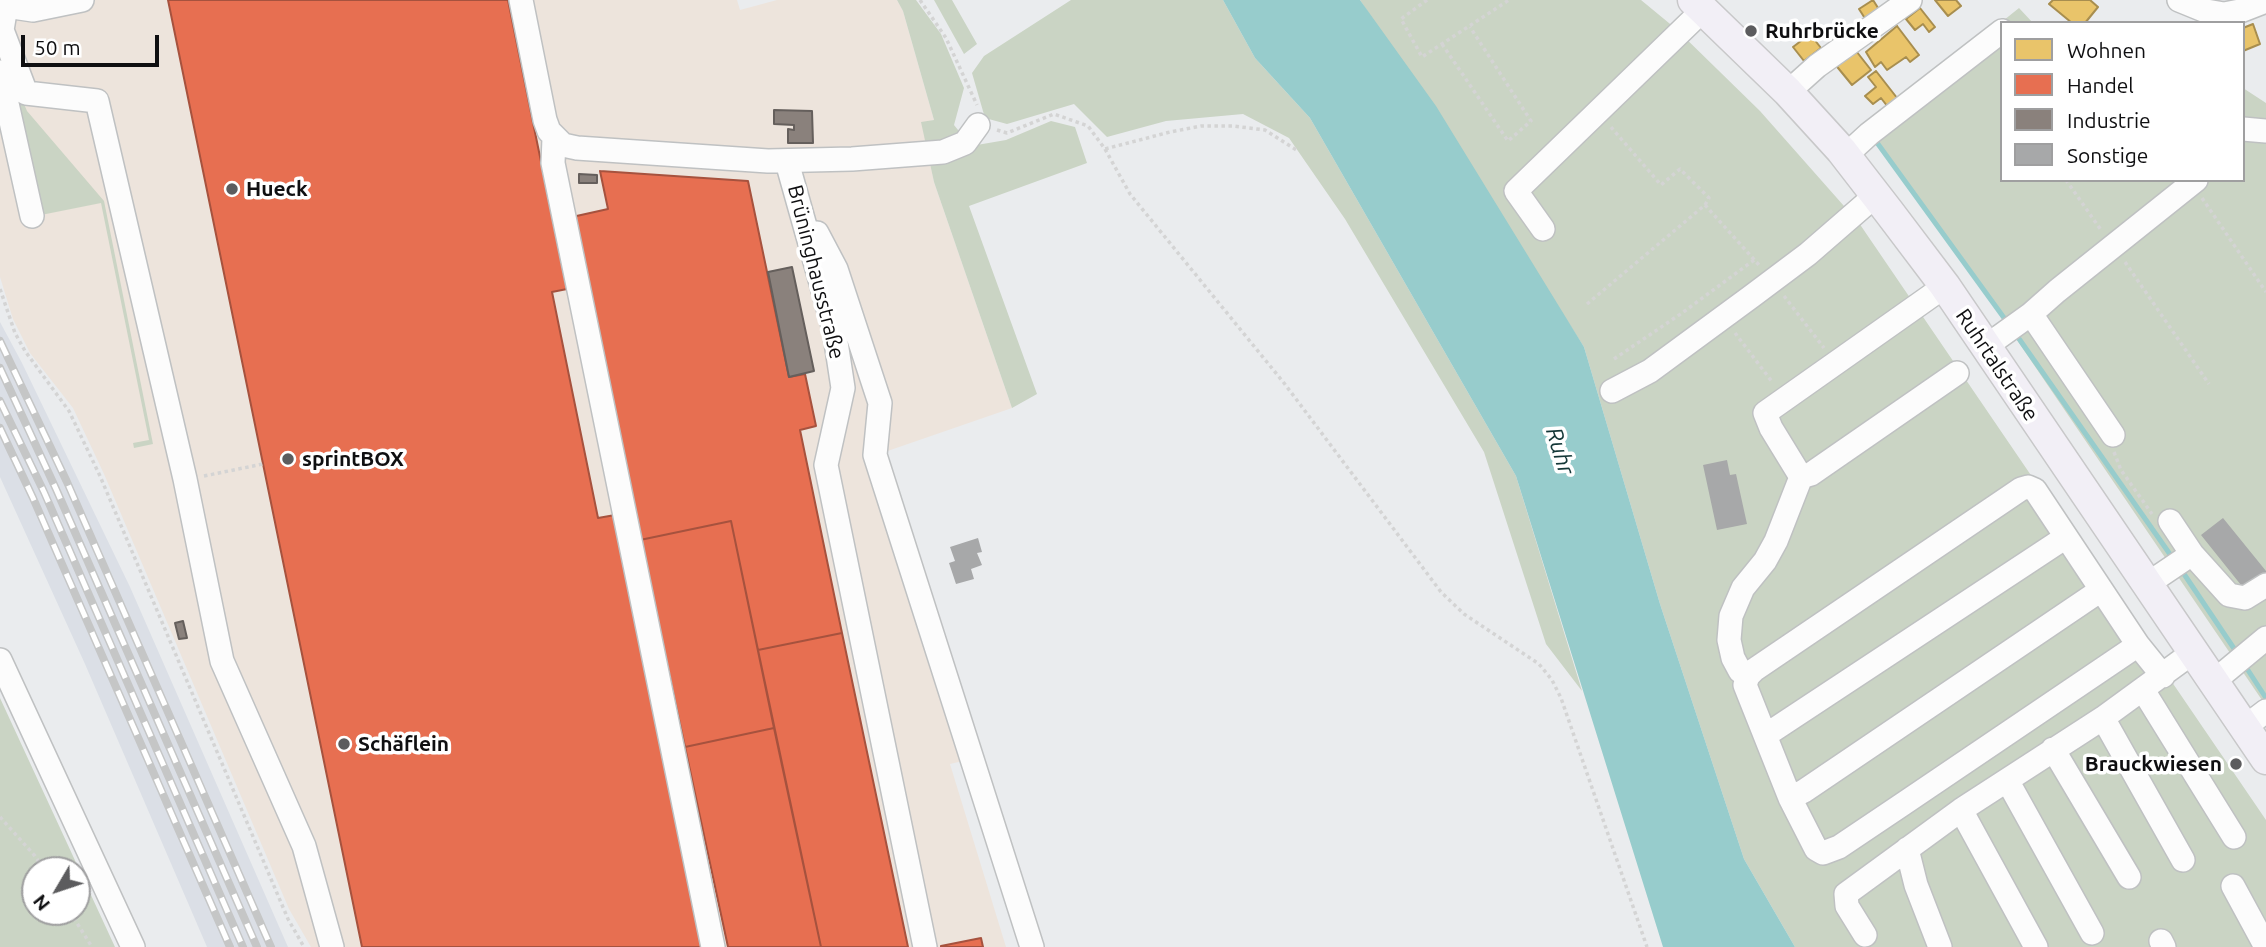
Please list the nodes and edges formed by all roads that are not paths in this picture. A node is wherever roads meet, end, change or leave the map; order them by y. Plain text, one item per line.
1 (82, 0) edge
2 (522, 0) edge
3 (1910, 0) edge
4 (2179, 0) edge
5 (2266, 1) edge
6 (5, 3) edge
7 (1698, 5) edge
8 (2000, 33) edge
9 (0, 72) edge
10 (1788, 92) junction
11 (978, 125) road end
12 (2245, 129) edge
13 (2266, 131) edge
14 (554, 138) junction
15 (1845, 156) junction
16 (787, 162) junction
17 (2193, 182) edge
18 (796, 193) junction
19 (1876, 195) junction
20 (32, 216) dead end
21 (1542, 229) dead end
22 (1945, 286) junction
23 (2031, 314) junction
24 (1986, 348) junction
25 (1957, 373) dead end
26 (1612, 391) dead end
27 (2113, 435) road end
28 (1801, 477) junction
29 (2170, 521) road end
30 (2066, 537) junction
31 (2192, 554) junction
32 (2146, 585) junction
33 (2266, 585) edge
34 (2102, 590) junction
35 (2266, 638) edge
36 (2138, 645) junction
37 (2192, 653) junction
38 (0, 660) edge
39 (1748, 676) junction
40 (2163, 676) junction
41 (2213, 682) junction
42 (2143, 690) junction
43 (2103, 718) junction
44 (2255, 719) edge
45 (1766, 735) junction
46 (2053, 749) junction
47 (2266, 759) edge
48 (2007, 780) junction
49 (1790, 798) junction
50 (1961, 810) junction
51 (2234, 837) dead end
52 (1907, 849) junction
53 (2183, 860) dead end
54 (2129, 877) dead end
55 (2233, 886) dead end
56 (2092, 933) dead end
57 (1865, 935) dead end
58 (133, 947) edge
59 (332, 947) edge
60 (713, 947) edge
61 (925, 947) edge
62 (1032, 947) edge
63 (1940, 947) edge
64 (2036, 947) edge
65 (2266, 947) edge

1 - 6 street
2 - 14 street
3 - 10 street
4 - 5 street
6 - 59 street
7 - 10 main road, Ruhrtalstraße
7 - 21 street
8 - 15 street
9 - 20 street
10 - 15 main road, Ruhrtalstraße
11 - 16 street, Brüninghausstraße
12 - 13 street
14 - 16 street, Brüninghausstraße
14 - 60 street
15 - 19 main road, Ruhrtalstraße
16 - 18 street, Brüninghausstraße
17 - 23 street
18 - 61 street, Brüninghausstraße
18 - 62 street
19 - 22 main road, Ruhrtalstraße
19 - 26 street
22 - 24 main road, Ruhrtalstraße
22 - 28 street
23 - 24 street
23 - 27 street
24 - 32 main road, Ruhrtalstraße
25 - 28 street
28 - 39 street
29 - 31 street
30 - 34 street
30 - 39 street
30 - 45 street
31 - 32 street
31 - 33 street
32 - 37 main road, Ruhrtalstraße
34 - 36 street
34 - 49 street
35 - 41 street
36 - 40 street
36 - 49 street
37 - 40 street
37 - 41 main road, Ruhrtalstraße
38 - 58 street
39 - 45 street
40 - 42 street
41 - 44 main road, Ruhrtalstraße
42 - 43 street
42 - 51 street
43 - 46 street
43 - 53 street
44 - 47 main road, Ruhrtalstraße
45 - 49 street
46 - 48 street
46 - 54 street
48 - 50 street
48 - 56 street
50 - 52 street
50 - 64 street
52 - 57 street
52 - 63 street
55 - 65 street

